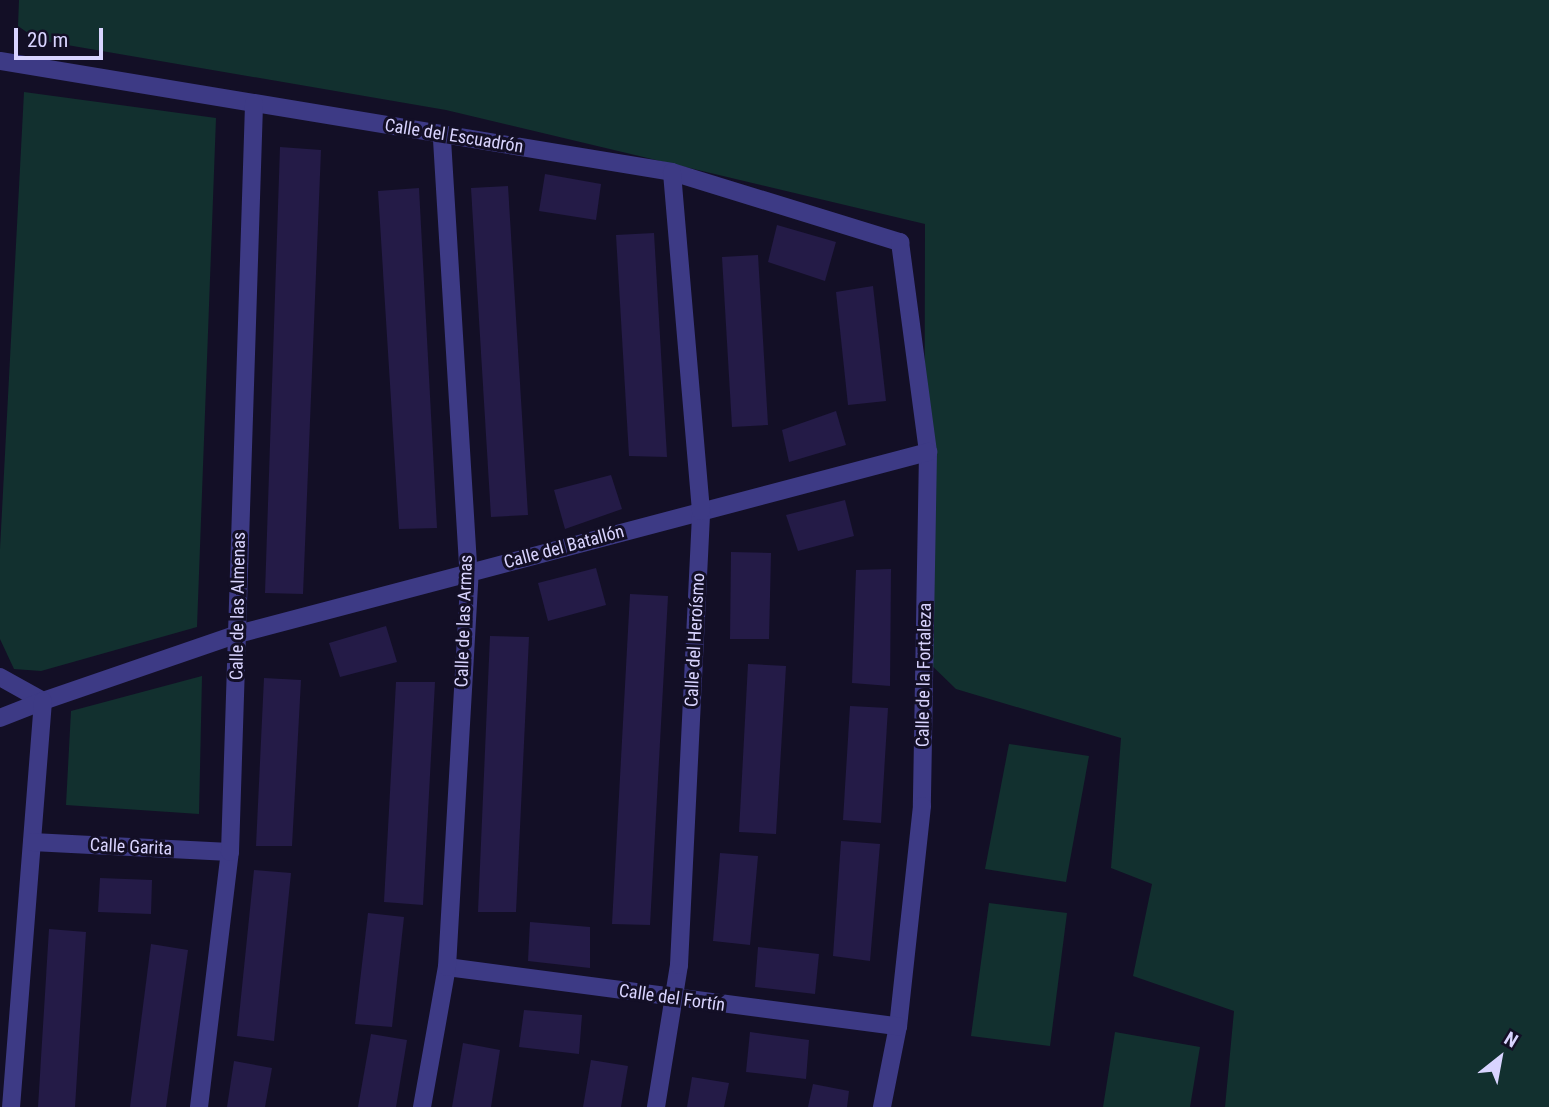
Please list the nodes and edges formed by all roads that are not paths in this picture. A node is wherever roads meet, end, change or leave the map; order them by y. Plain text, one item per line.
1 (0, 61) edge
2 (254, 103) junction
3 (442, 134) junction
4 (672, 172) junction
5 (900, 242) joint
6 (928, 452) junction
7 (701, 511) junction
8 (468, 572) junction
9 (238, 634) junction
10 (0, 677) edge
11 (43, 701) junction
12 (0, 718) edge
13 (32, 842) junction
14 (230, 852) junction
15 (447, 967) junction
16 (675, 998) junction
17 (898, 1026) junction
18 (11, 1107) edge
19 (199, 1107) edge
20 (422, 1107) edge
21 (656, 1107) edge
22 (882, 1107) edge

1 - 2 street, Calle del Escuadrón
2 - 3 street, Calle del Escuadrón
2 - 9 street, Calle de las Almenas
3 - 4 street, Calle del Escuadrón
3 - 8 street, Calle de las Armas
4 - 5 street, Calle del Escuadrón
4 - 7 street, Calle del Heroísmo
5 - 6 street, Calle de la Fortaleza
6 - 7 street, Calle del Batallón
6 - 17 street, Calle de la Fortaleza
7 - 8 street, Calle del Batallón
7 - 16 street, Calle del Heroísmo
8 - 9 street, Calle del Batallón
8 - 15 street, Calle de las Armas
9 - 11 street, Calle del Batallón
9 - 14 street, Calle de las Almenas
10 - 11 street
11 - 12 street, Calle del Batallón
11 - 13 street
13 - 14 street, Calle Garita
13 - 18 street
14 - 19 street, Calle de las Almenas
15 - 16 street, Calle del Fortín
15 - 20 street, Calle de las Armas
16 - 17 street, Calle del Fortín
16 - 21 street, Calle del Heroísmo
17 - 22 street, Calle de la Fortaleza

